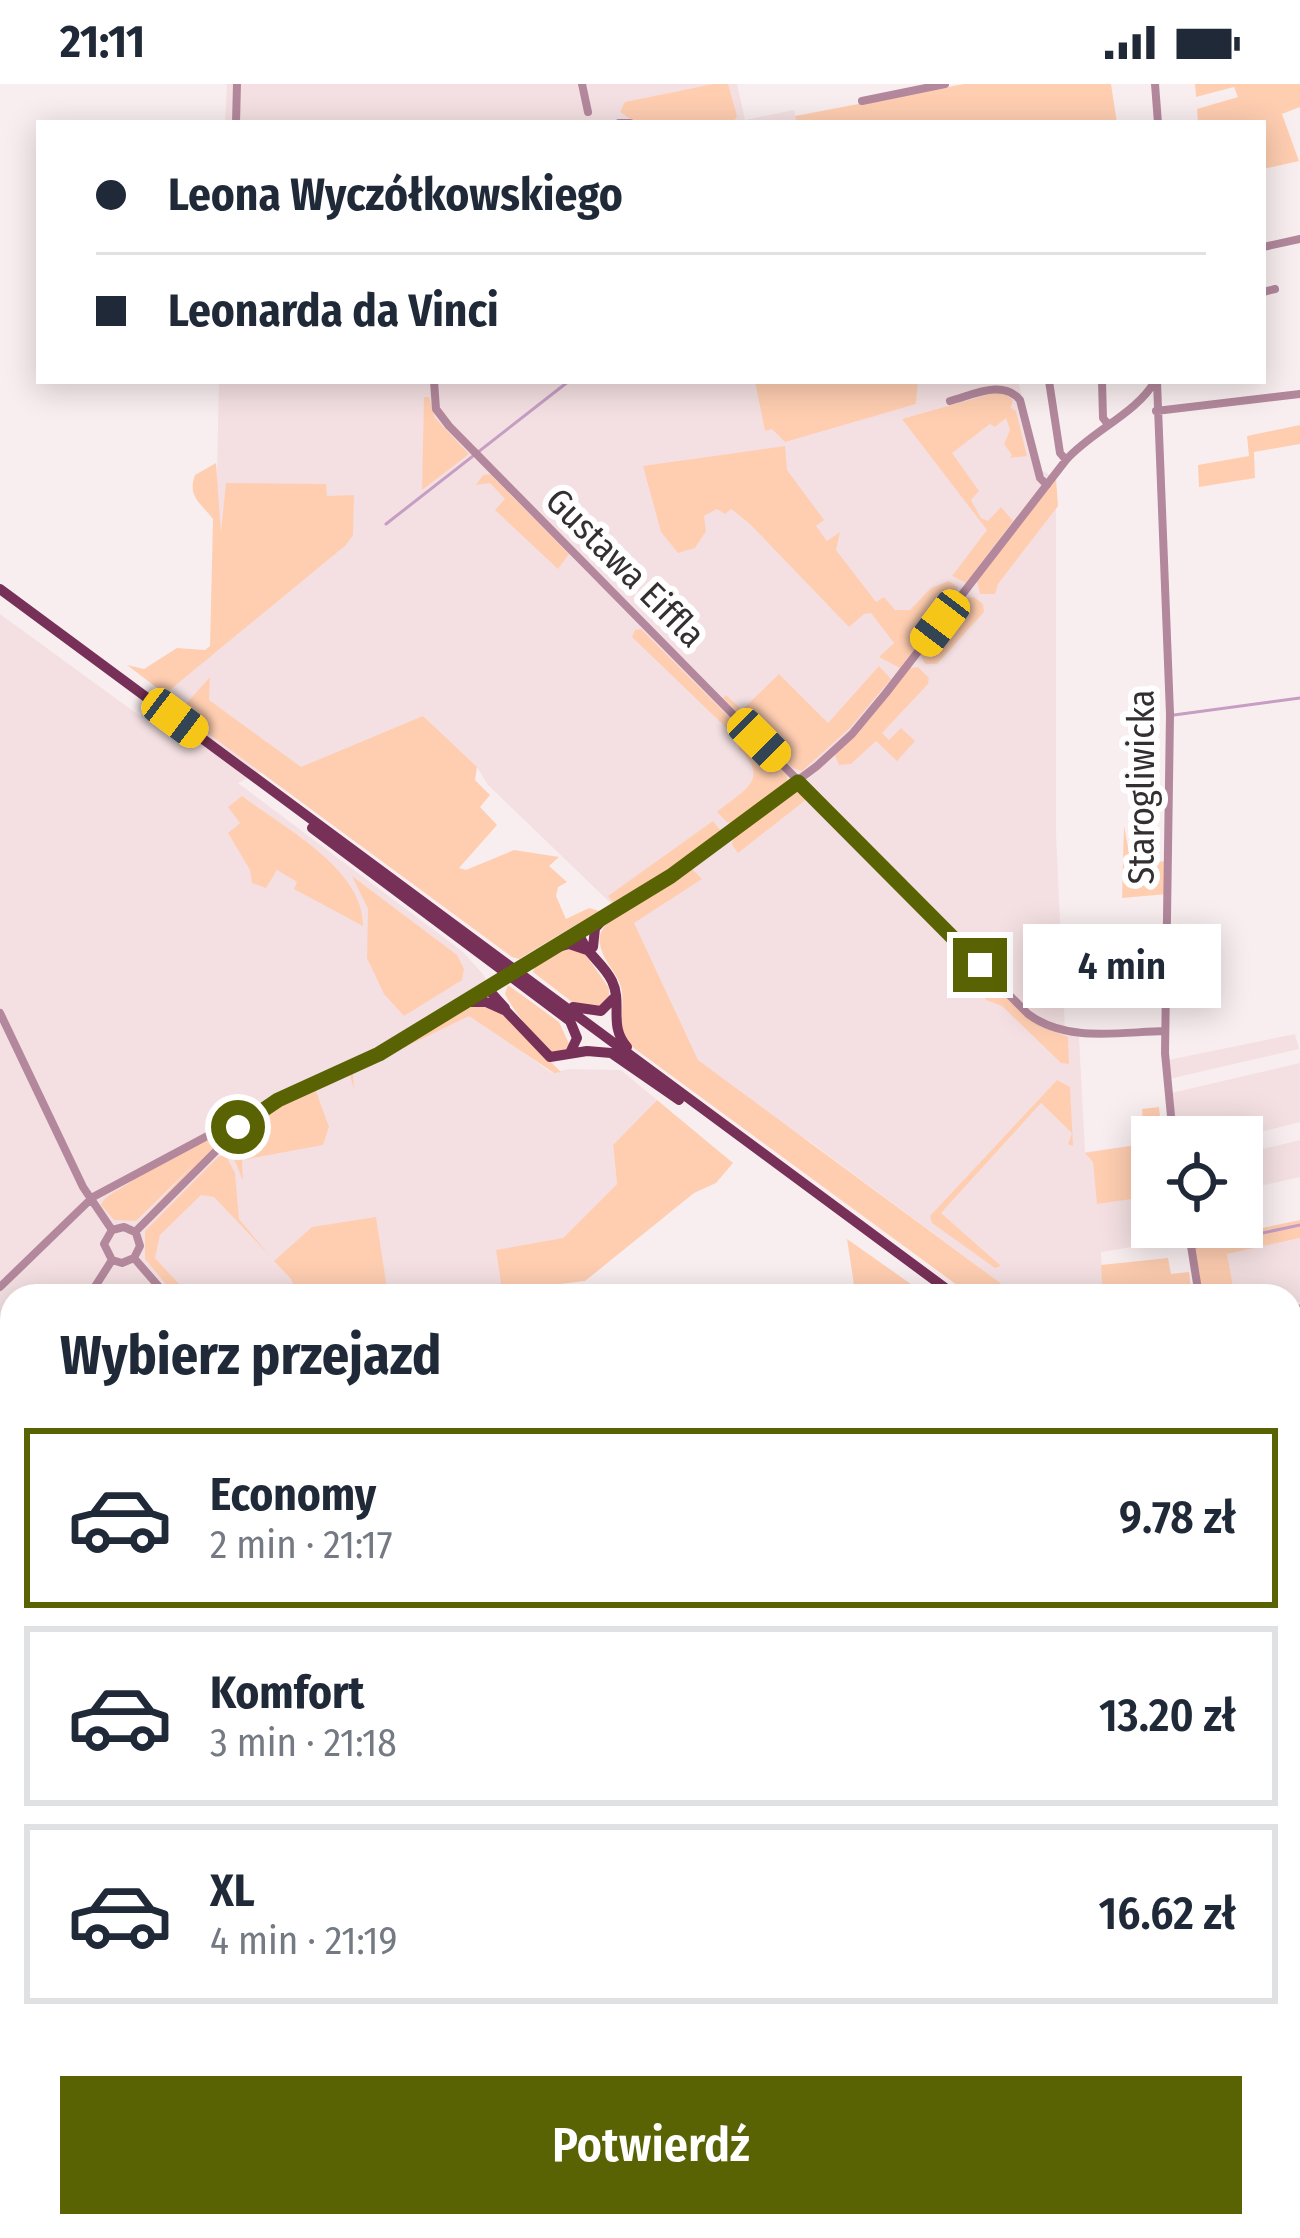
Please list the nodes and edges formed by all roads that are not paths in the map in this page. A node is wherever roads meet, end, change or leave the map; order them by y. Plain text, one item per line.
1 (237, 84) edge
2 (582, 84) edge
3 (945, 84) edge
4 (1155, 84) edge
5 (862, 100) dead end
6 (588, 112) dead end
7 (236, 120) edge
8 (1158, 120) edge
9 (1300, 239) edge
10 (1266, 246) edge
11 (1275, 289) dead end
12 (1266, 291) edge
13 (434, 384) edge
14 (1048, 384) edge
15 (1102, 384) edge
16 (1154, 384) edge
17 (1156, 384) edge
18 (1300, 394) edge
19 (1143, 398) junction
20 (950, 401) dead end
21 (1156, 404) junction
22 (1107, 423) junction
23 (1066, 460) junction
24 (1047, 485) junction
25 (0, 589) edge
26 (798, 782) junction
27 (607, 915) junction
28 (579, 932) junction
29 (590, 948) junction
30 (551, 949) junction
31 (510, 973) junction
32 (487, 988) junction
33 (544, 991) junction
34 (615, 997) junction
35 (464, 1002) junction
36 (499, 1004) junction
37 (0, 1013) edge
38 (1165, 1030) junction
39 (570, 1053) junction
40 (646, 1067) junction
41 (1171, 1116) edge
42 (211, 1134) dead end
43 (777, 1164) junction
44 (90, 1200) junction
45 (112, 1230) junction
46 (135, 1232) junction
47 (1192, 1248) edge
48 (134, 1258) junction
49 (112, 1260) junction
50 (3, 1284) edge
51 (96, 1284) edge
52 (157, 1284) edge
53 (940, 1284) edge
54 (1197, 1284) edge

1 - 7 street
2 - 6 street
3 - 5 street
4 - 8 street
9 - 10 street
11 - 12 street
13 - 26 street, Gustawa Eiffla
14 - 23 street
15 - 22 street
16 - 19 street
17 - 21 street, Starogliwicka
18 - 21 street
19 - 21 street
19 - 22 street
20 - 24 street
21 - 38 street, Starogliwicka
22 - 23 street
23 - 24 street
24 - 26 street
25 - 31 main road
26 - 27 street
26 - 38 street, Gustawa Eiffla
27 - 28 street
27 - 29 main road
28 - 29 main road
28 - 30 street
29 - 30 main road
29 - 34 main road
30 - 31 street
31 - 32 street
31 - 33 main road
31 - 36 main road
31 - 39 main road
32 - 35 street
32 - 36 main road
33 - 34 main road
33 - 40 main road
34 - 40 main road
35 - 36 main road
35 - 46 street
36 - 39 main road
37 - 44 street
38 - 41 street, Starogliwicka
39 - 43 main road
40 - 43 main road
42 - 44 street
43 - 53 main road
44 - 45 street
44 - 50 street
45 - 46 street
45 - 49 street
46 - 48 street
47 - 54 street
48 - 49 street
48 - 52 street
49 - 51 street

